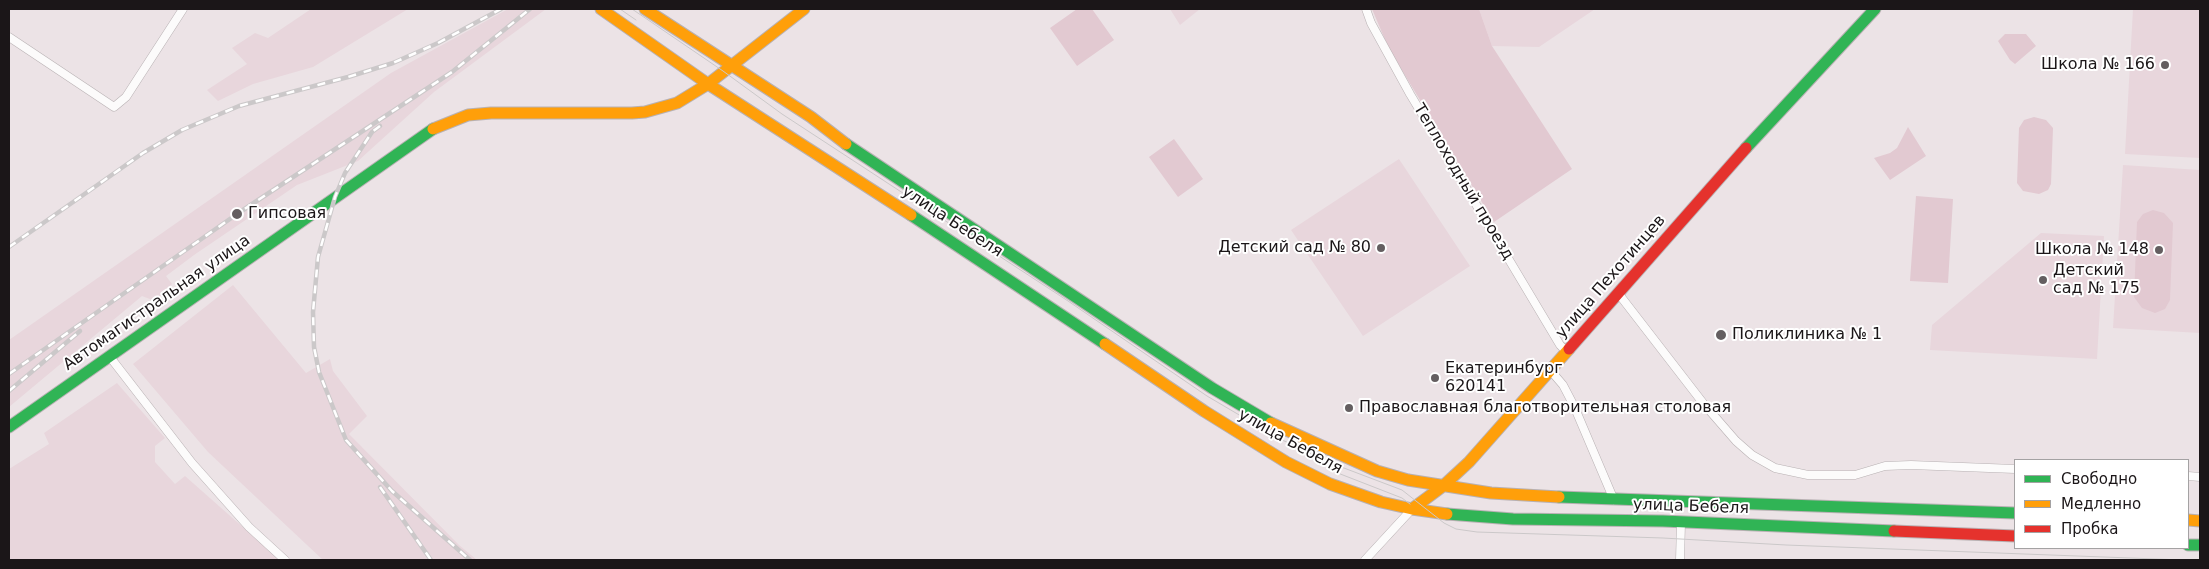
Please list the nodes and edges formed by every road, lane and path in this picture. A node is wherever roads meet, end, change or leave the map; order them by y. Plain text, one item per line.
1 (183, 9) edge
2 (601, 9) edge
3 (645, 9) edge
4 (804, 9) edge
5 (1366, 9) edge
6 (1874, 9) edge
7 (9, 37) edge
8 (731, 65) junction
9 (708, 84) junction
10 (1618, 293) junction
11 (1567, 352) junction
12 (110, 357) junction
13 (1551, 371) junction
14 (9, 427) edge
15 (2014, 470) edge
16 (1443, 486) junction
17 (1614, 500) junction
18 (1412, 509) junction
19 (2014, 513) edge
20 (1681, 523) junction
21 (2014, 536) edge
22 (285, 560) edge
23 (1365, 560) edge
24 (1680, 560) edge

1 - 7 street
2 - 9 main road, улица Бебеля
3 - 8 main road, улица Бебеля
4 - 8 main road, Автомагистральная улица
5 - 11 street, Теплоходный проезд
6 - 10 main road, улица Пехотинцев
8 - 9 main road, Автомагистральная улица
8 - 16 main road, улица Бебеля
9 - 12 main road, Автомагистральная улица
9 - 18 main road, улица Бебеля
10 - 11 main road, улица Пехотинцев
10 - 15 street
11 - 13 main road, улица Пехотинцев
12 - 14 main road, Автомагистральная улица
12 - 22 street
13 - 16 main road, улица Пехотинцев
13 - 17 street
16 - 17 main road, улица Бебеля
16 - 18 main road, улица Пехотинцев
17 - 19 main road, улица Бебеля
18 - 20 main road, улица Бебеля
18 - 23 street, улица Пехотинцев
20 - 21 main road, улица Бебеля
20 - 24 street

